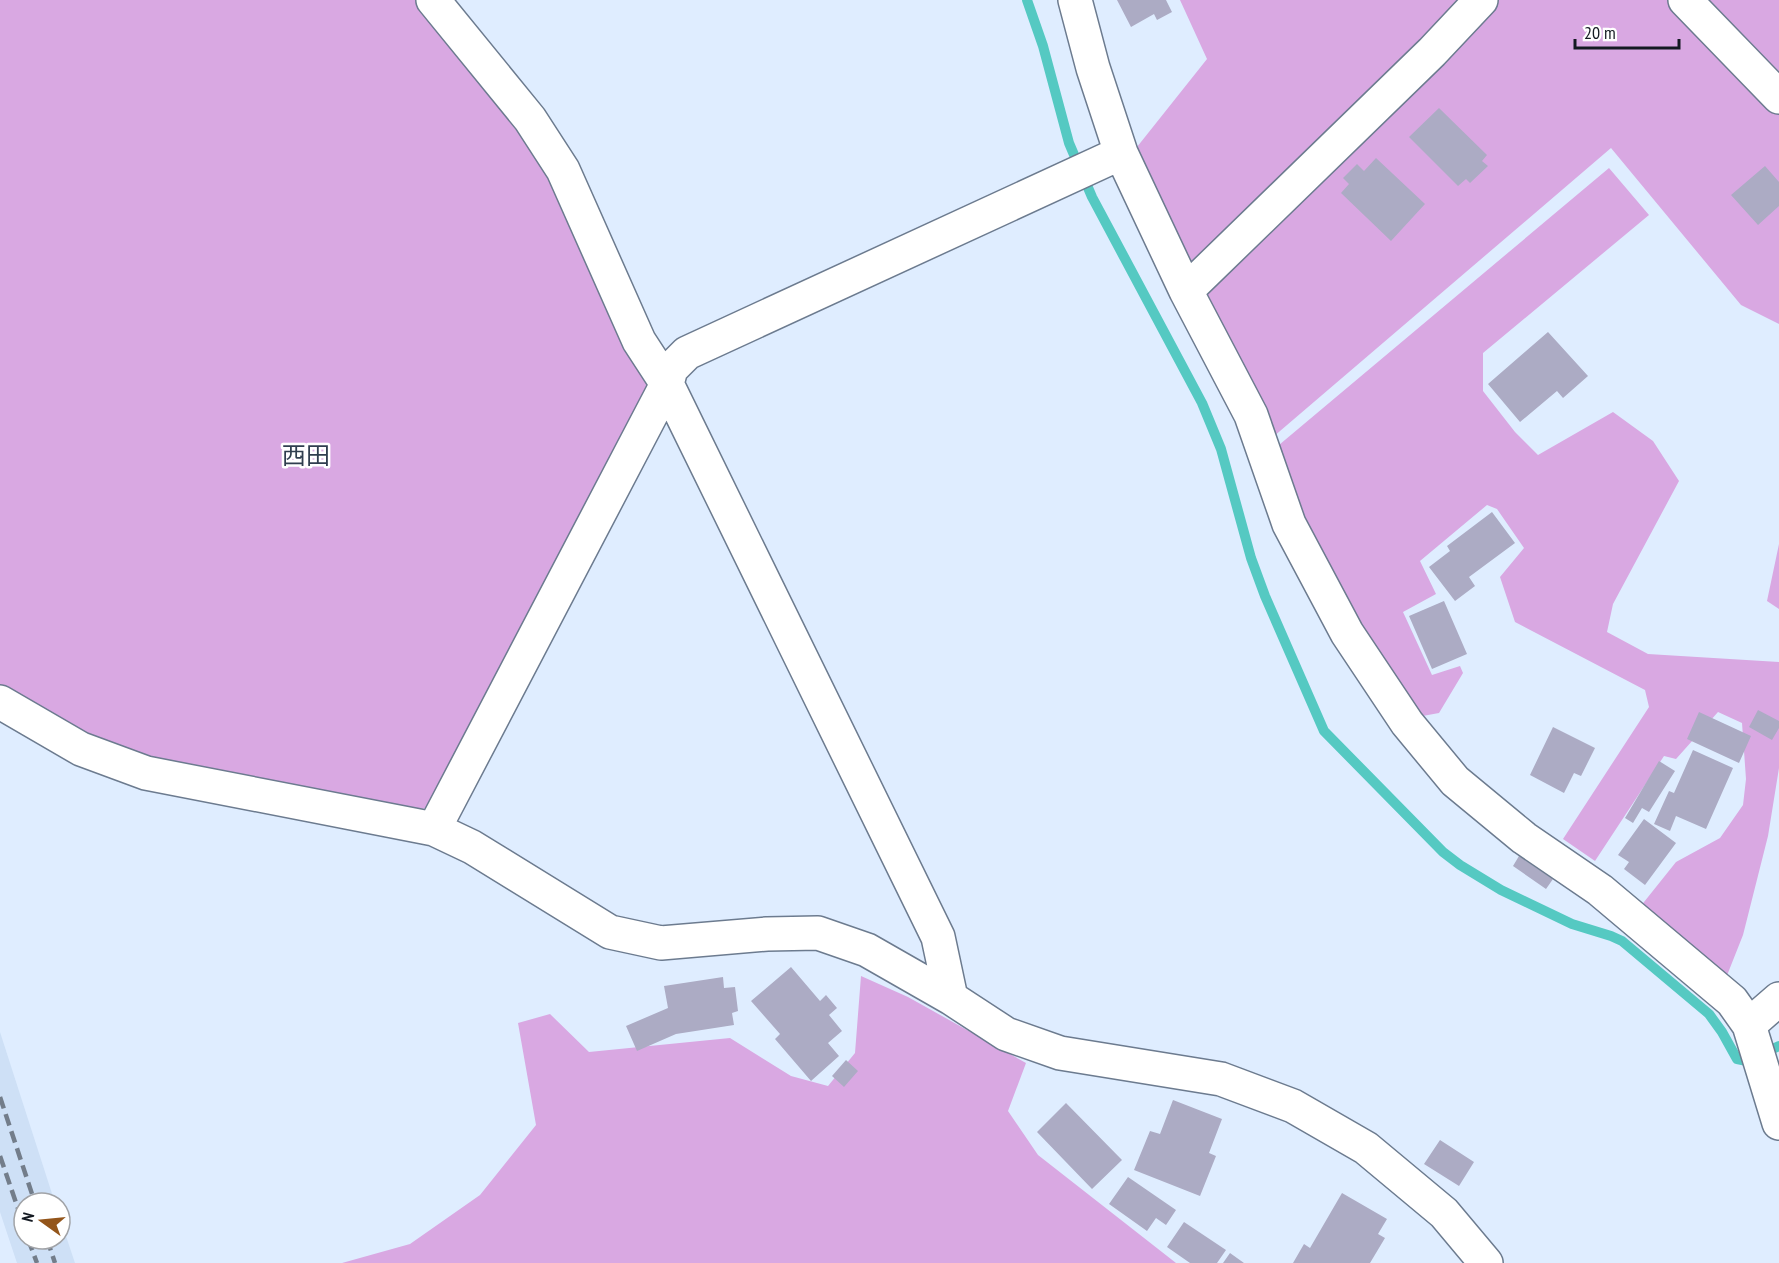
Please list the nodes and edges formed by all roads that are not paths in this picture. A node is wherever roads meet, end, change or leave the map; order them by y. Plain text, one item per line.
1 (433, 0) edge
2 (1075, 0) edge
3 (1481, 0) edge
4 (1685, 0) edge
5 (1779, 97) edge
6 (1121, 153) junction
7 (1186, 291) junction
8 (667, 384) junction
9 (0, 702) edge
10 (434, 829) junction
11 (951, 998) junction
12 (1779, 999) edge
13 (1749, 1025) junction
14 (1779, 1123) edge
15 (1486, 1263) edge

1 - 8 street
2 - 6 street
3 - 7 street
4 - 5 street
6 - 7 street
6 - 8 street
7 - 13 street
8 - 10 street
8 - 11 street
9 - 10 street
10 - 11 street
11 - 15 street
12 - 13 street
13 - 14 street

